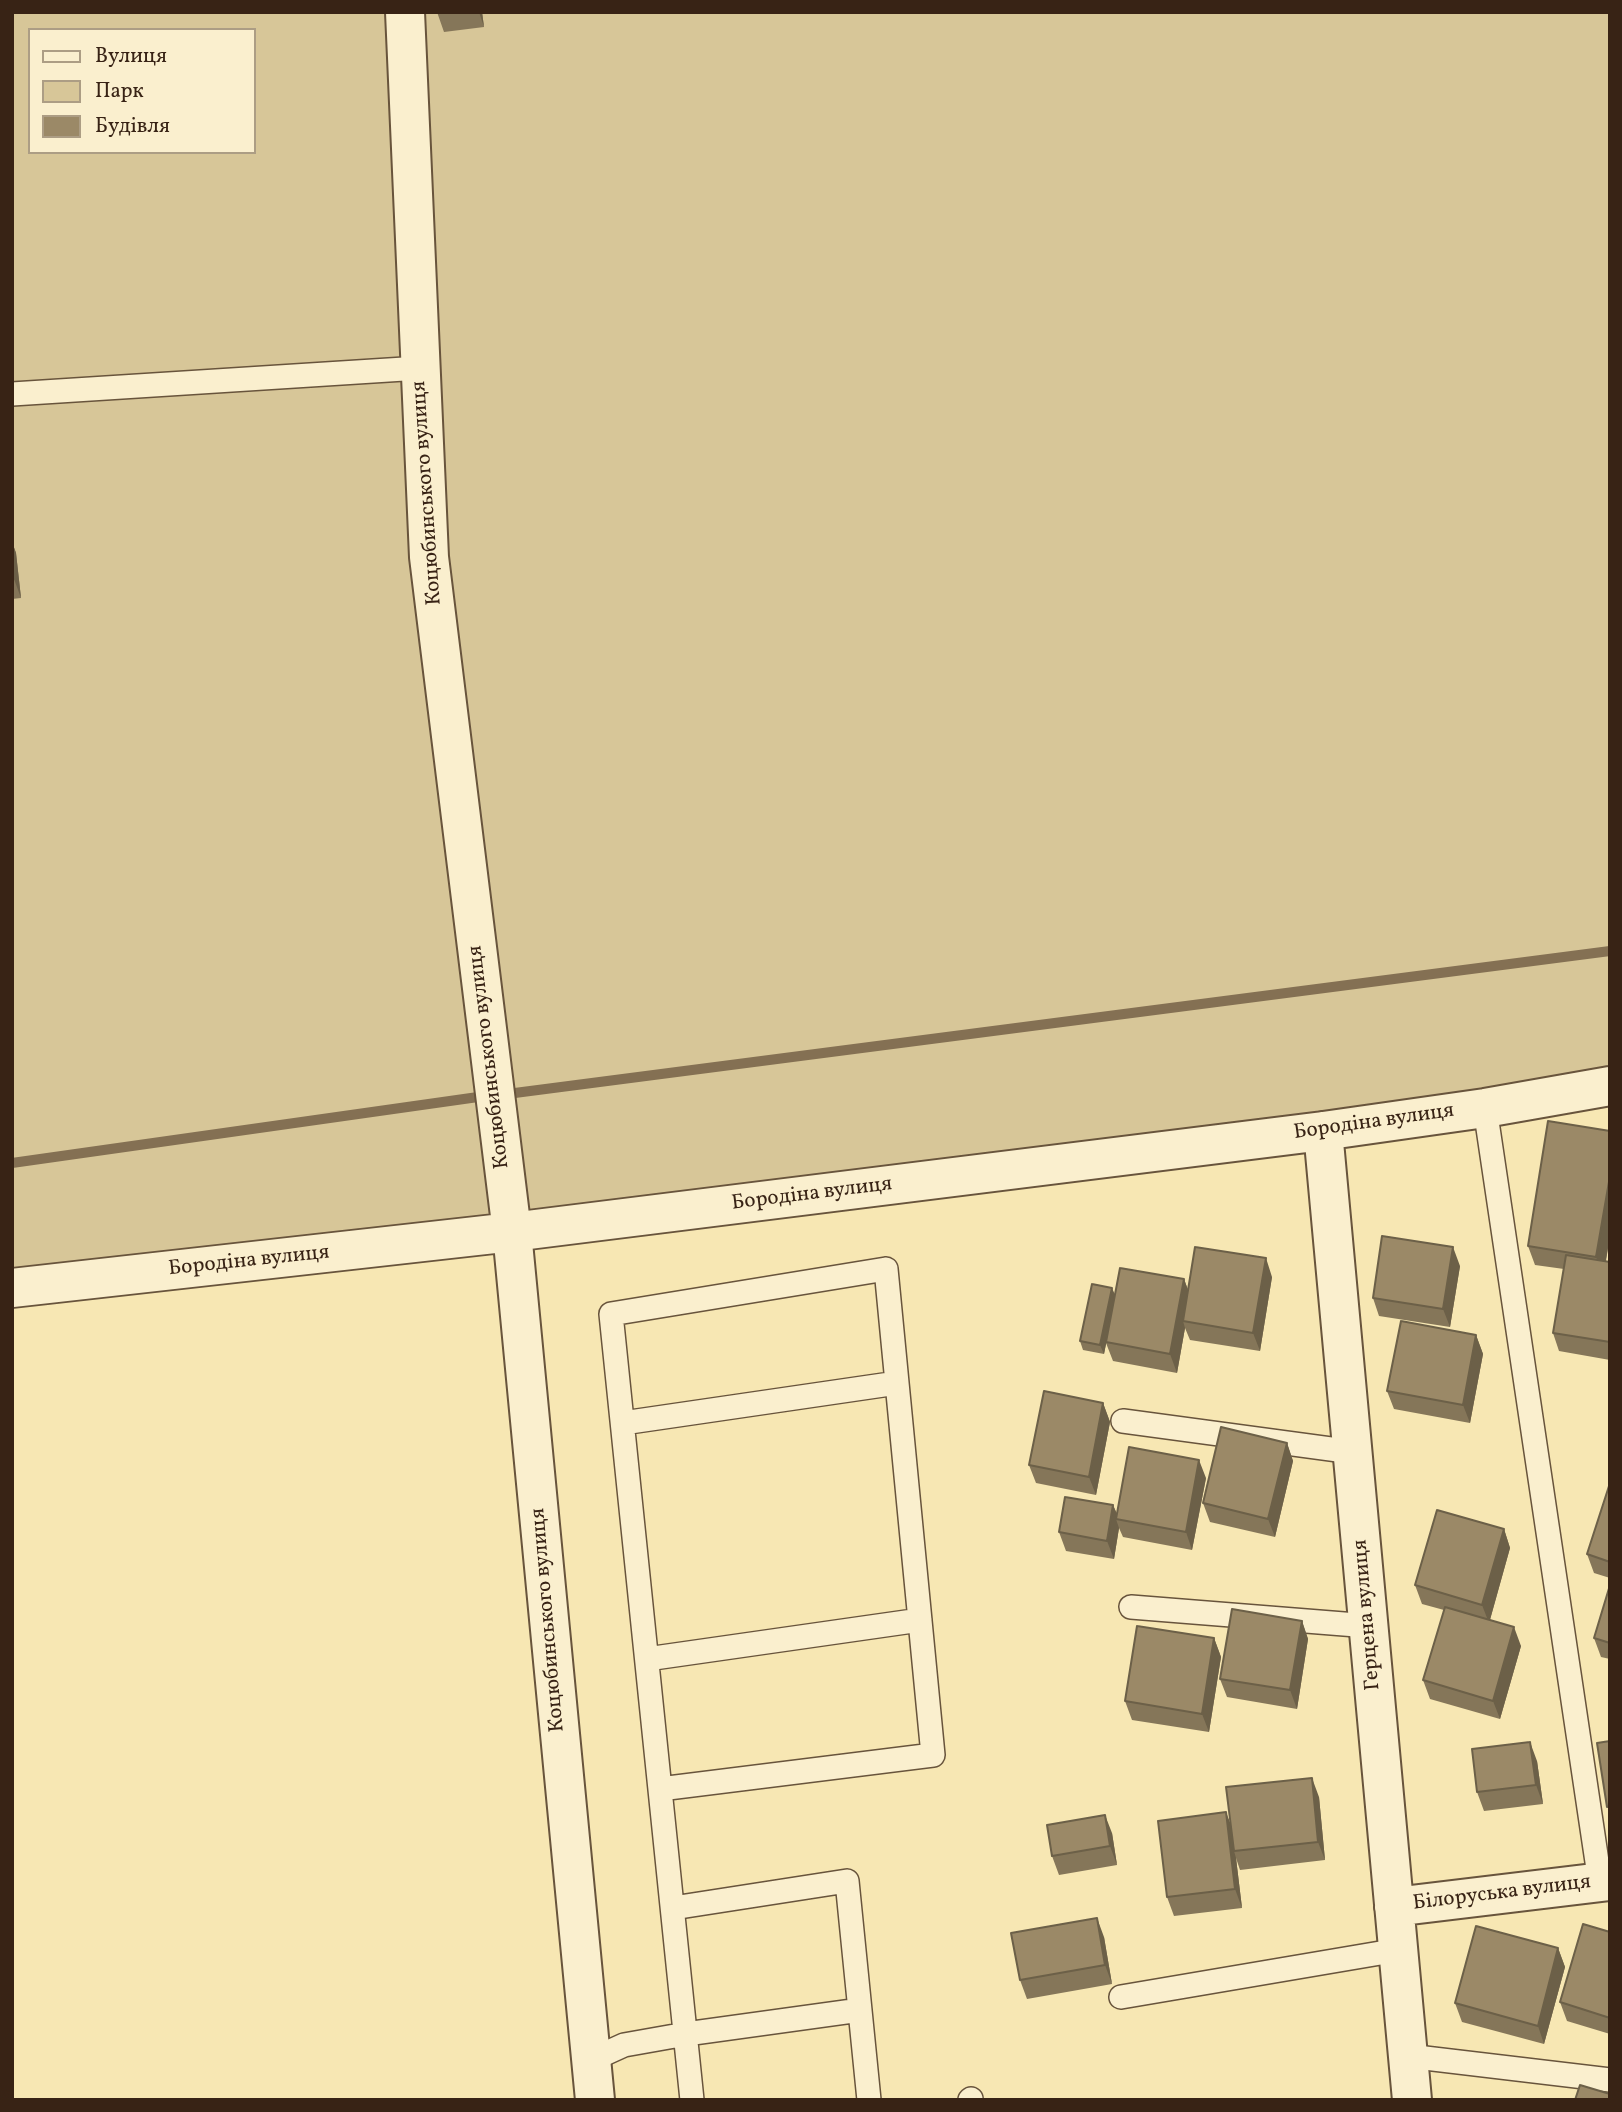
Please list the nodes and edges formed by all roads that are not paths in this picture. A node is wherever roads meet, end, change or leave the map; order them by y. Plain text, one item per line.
1 (405, 12) edge
2 (420, 368) junction
3 (12, 394) edge
4 (1610, 1086) edge
5 (1485, 1108) junction
6 (1323, 1131) junction
7 (512, 1232) junction
8 (12, 1288) edge
9 (897, 1383) junction
10 (1123, 1421) dead end
11 (623, 1423) junction
12 (1353, 1452) junction
13 (1131, 1607) dead end
14 (920, 1620) junction
15 (1369, 1626) junction
16 (647, 1659) junction
17 (660, 1789) junction
18 (1605, 1882) edge
19 (1394, 1907) junction
20 (673, 1908) junction
21 (1398, 1950) junction
22 (1121, 1997) dead end
23 (860, 2010) junction
24 (686, 2034) junction
25 (1408, 2056) junction
26 (591, 2060) junction
27 (1610, 2080) edge
28 (595, 2100) edge
29 (692, 2100) edge
30 (869, 2100) edge
31 (1412, 2100) edge

1 - 2 street, Коцюбинського вулиця
2 - 3 lane
2 - 7 street, Коцюбинського вулиця
4 - 5 street, Бородіна вулиця
5 - 6 street, Бородіна вулиця
5 - 18 lane
6 - 7 street, Бородіна вулиця
6 - 12 street, Герцена вулиця
7 - 8 street, Бородіна вулиця
7 - 26 street, Коцюбинського вулиця
9 - 11 lane
9 - 11 lane
9 - 14 lane
10 - 12 lane
11 - 16 lane
12 - 15 street, Герцена вулиця
13 - 15 lane
14 - 16 lane
14 - 17 lane
15 - 19 street, Герцена вулиця
16 - 17 lane
17 - 20 lane
18 - 19 street, Білоруська вулиця
19 - 21 street, Герцена вулиця
20 - 23 lane
20 - 24 lane
21 - 22 lane
21 - 25 street, Герцена вулиця
23 - 24 lane
23 - 30 lane
24 - 26 lane
24 - 29 lane
25 - 27 lane
25 - 31 street, Герцена вулиця
26 - 28 street, Коцюбинського вулиця

